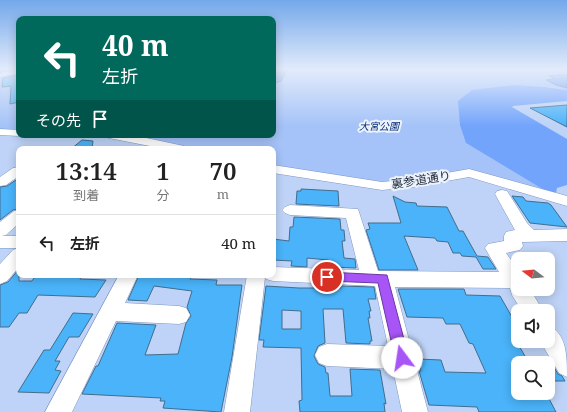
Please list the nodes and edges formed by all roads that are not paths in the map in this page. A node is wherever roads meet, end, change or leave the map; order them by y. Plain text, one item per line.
1 (0, 132) edge
2 (16, 132) edge
3 (117, 138) edge
4 (134, 144) edge
5 (152, 146) edge
6 (276, 169) edge
7 (502, 194) dead end
8 (567, 201) edge
9 (290, 210) dead end
10 (16, 218) edge
11 (0, 231) edge
12 (567, 234) edge
13 (529, 235) junction
14 (0, 242) edge
15 (16, 242) edge
16 (16, 258) edge
17 (276, 274) edge
18 (511, 275) edge
19 (0, 276) edge
20 (127, 278) edge
21 (256, 278) edge
22 (376, 278) junction
23 (511, 285) edge
24 (110, 312) junction
25 (179, 315) dead end
26 (555, 346) edge
27 (327, 355) dead end
28 (402, 358) junction
29 (567, 365) edge
30 (58, 412) edge
31 (237, 412) edge
32 (415, 412) edge

1 - 2 street
3 - 4 street
4 - 5 street
6 - 8 street, 裏参道通り
7 - 13 street
9 - 22 street
10 - 11 street
12 - 13 street
13 - 18 street
14 - 15 street
16 - 19 street
17 - 22 street
20 - 24 street
21 - 31 street
22 - 23 street
22 - 28 street
24 - 25 street
24 - 30 street
26 - 29 street
27 - 28 street
28 - 32 street

